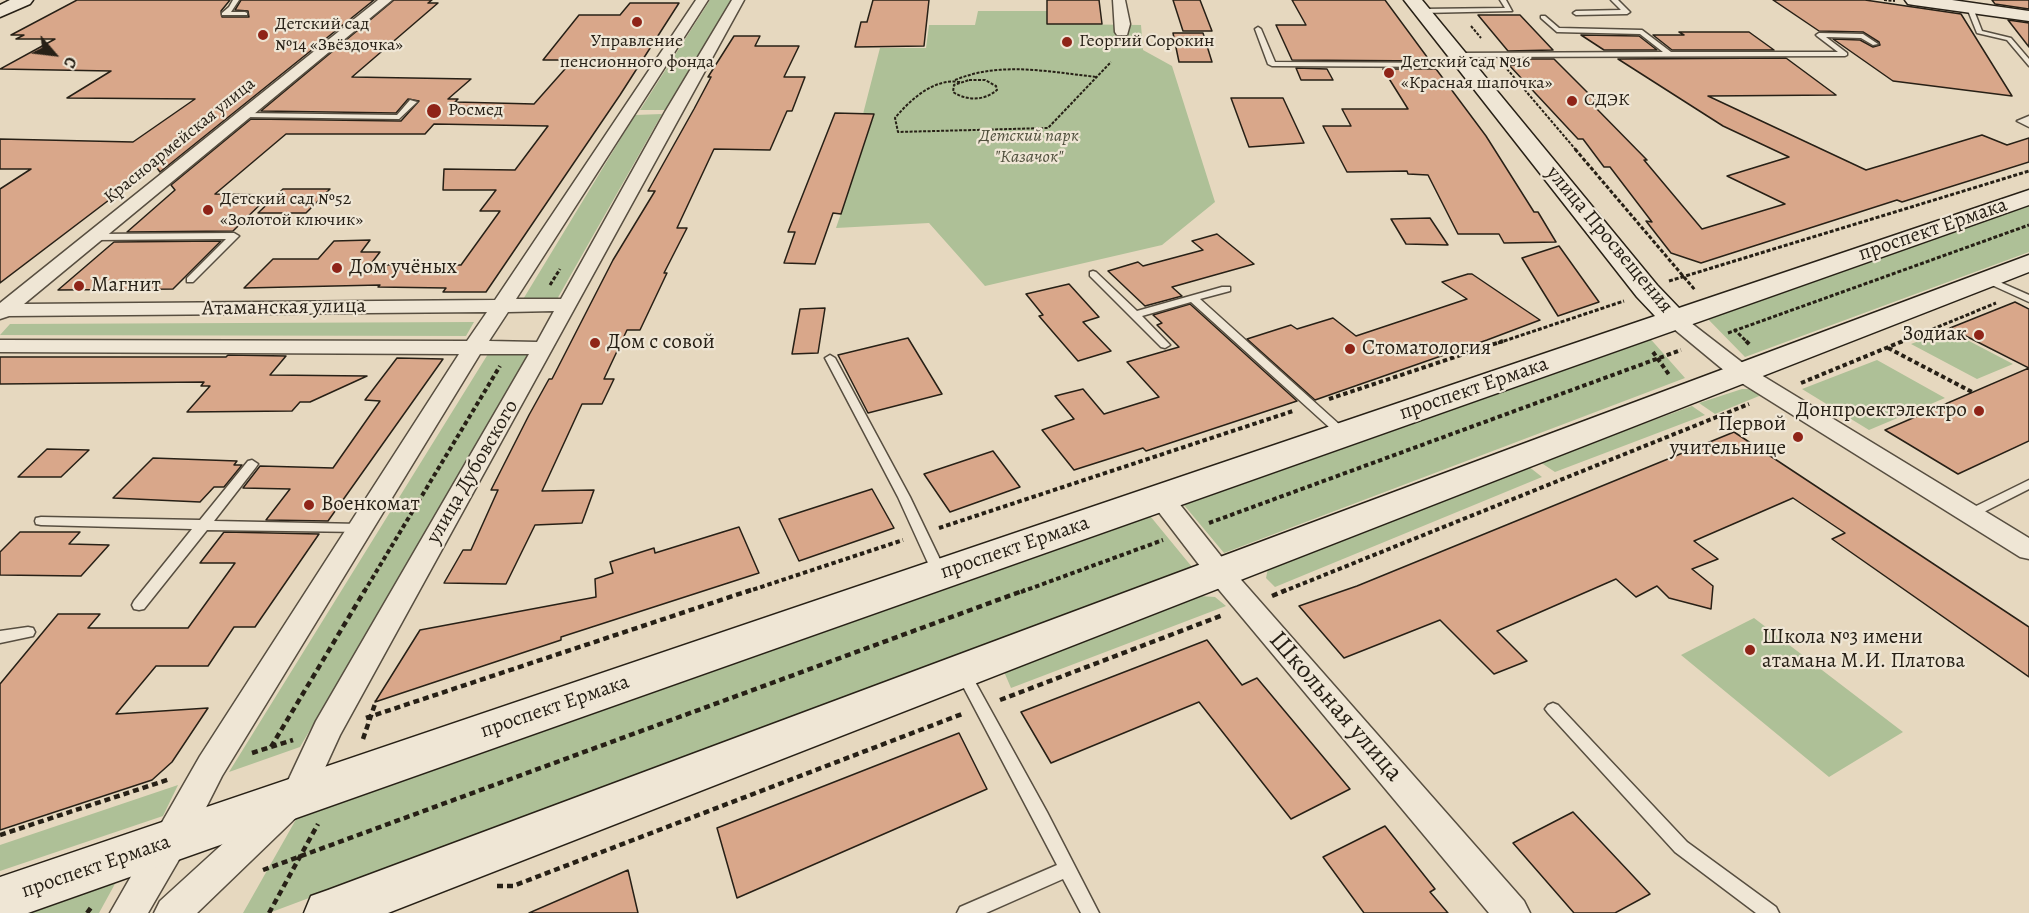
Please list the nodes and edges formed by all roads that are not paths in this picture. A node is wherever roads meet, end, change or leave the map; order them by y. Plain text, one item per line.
1 (24, 0) edge
2 (236, 0) edge
3 (386, 0) edge
4 (702, 0) edge
5 (738, 0) edge
6 (1119, 0) edge
7 (1503, 0) edge
8 (1614, 0) edge
9 (1914, 0) edge
10 (1950, 0) edge
11 (1969, 3) edge
12 (1418, 5) edge
13 (2029, 11) edge
14 (0, 12) edge
15 (1576, 13) dead end
16 (245, 14) dead end
17 (2029, 15) edge
18 (1543, 17) dead end
19 (1258, 28) dead end
20 (1122, 32) dead end
21 (1875, 44) dead end
22 (1670, 54) junction
23 (1462, 60) junction
24 (2029, 64) edge
25 (413, 102) dead end
26 (673, 112) junction
27 (629, 113) junction
28 (244, 115) junction
29 (2029, 118) edge
30 (2029, 125) edge
31 (2029, 197) edge
32 (94, 237) junction
33 (2029, 263) edge
34 (1093, 274) dead end
35 (1986, 279) junction
36 (190, 280) dead end
37 (1226, 289) dead end
38 (1193, 298) junction
39 (2029, 298) edge
40 (568, 305) junction
41 (501, 306) junction
42 (1, 311) edge
43 (1135, 315) junction
44 (1689, 331) junction
45 (1165, 345) dead end
46 (0, 346) edge
47 (474, 347) junction
48 (544, 348) junction
49 (830, 358) dead end
50 (1754, 366) junction
51 (1344, 434) junction
52 (252, 464) dead end
53 (2029, 484) edge
54 (1161, 498) junction
55 (1970, 514) junction
56 (41, 521) dead end
57 (203, 525) junction
58 (360, 529) junction
59 (2029, 550) edge
60 (1219, 572) junction
61 (940, 574) junction
62 (139, 605) dead end
63 (28, 632) dead end
64 (0, 637) edge
65 (961, 670) junction
66 (1553, 709) dead end
67 (296, 797) junction
68 (172, 840) junction
69 (1066, 869) junction
70 (0, 900) edge
71 (128, 913) edge
72 (171, 913) edge
73 (328, 913) edge
74 (966, 913) edge
75 (1090, 913) edge
76 (1512, 913) edge
77 (1770, 913) edge

1 - 14 main road
2 - 16 lane
3 - 28 street, Красноармейская улица
4 - 27 street
5 - 26 street, улица Дубовского
6 - 20 street
7 - 12 lane
8 - 15 lane
9 - 11 main road
10 - 11 main road
11 - 13 main road
11 - 17 main road
11 - 24 lane
12 - 23 main road, улица Просвещения
18 - 22 lane
19 - 23 lane
21 - 22 lane
22 - 23 lane
23 - 44 main road, улица Просвещения
25 - 28 lane
26 - 27 street
26 - 40 street, улица Дубовского
27 - 41 street
28 - 32 street, Красноармейская улица
29 - 30 lane
31 - 44 main road, проспект Ермака
32 - 36 lane
32 - 42 street, Красноармейская улица
33 - 35 main road
34 - 43 lane
35 - 39 lane
35 - 50 main road
37 - 38 lane
38 - 43 lane
38 - 51 lane
40 - 41 street, Атаманская улица
40 - 48 street, улица Дубовского
41 - 42 street, Атаманская улица
41 - 47 street
43 - 45 lane
44 - 50 street, улица Просвещения
44 - 51 main road, проспект Ермака
46 - 47 street, Атаманская улица
47 - 48 street, Атаманская улица
47 - 58 street
48 - 67 street, улица Дубовского
49 - 61 lane
50 - 55 street, улица Просвещения
50 - 60 main road
51 - 54 main road, проспект Ермака
52 - 57 lane
53 - 55 lane
54 - 60 street, Школьная улица
54 - 61 main road, проспект Ермака
55 - 59 street, улица Просвещения
56 - 57 lane
57 - 58 lane
57 - 62 lane
58 - 68 street
60 - 65 main road
60 - 76 street, Школьная улица
61 - 67 main road, проспект Ермака
63 - 64 lane
65 - 69 lane
65 - 73 main road
66 - 77 lane
67 - 68 main road, проспект Ермака
67 - 72 street, улица Дубовского
68 - 70 main road, проспект Ермака
68 - 71 street
69 - 74 lane
69 - 75 lane

